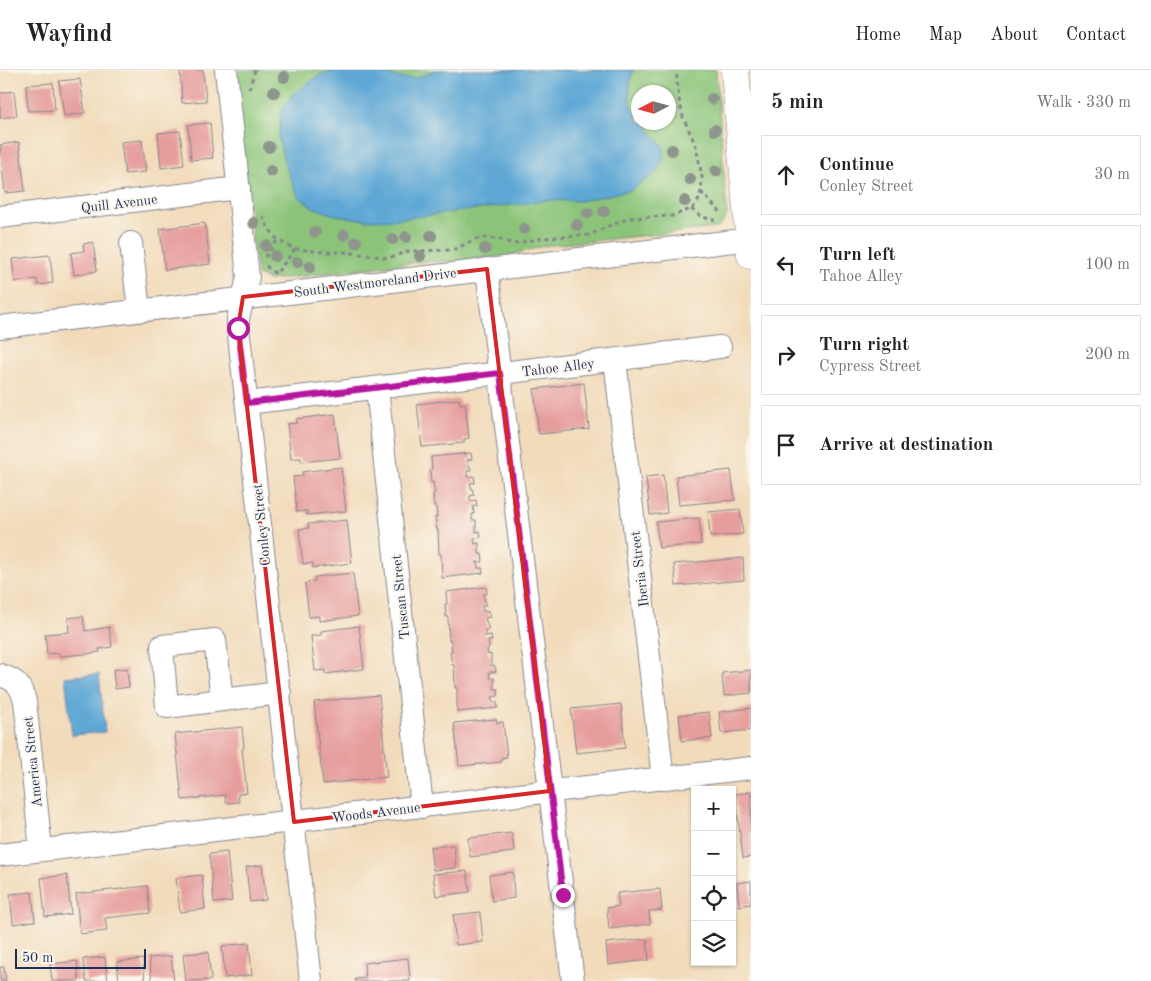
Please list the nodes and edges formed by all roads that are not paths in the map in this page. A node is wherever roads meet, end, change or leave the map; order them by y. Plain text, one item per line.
1 (226, 70) edge
2 (735, 70) edge
3 (238, 188) junction
4 (0, 217) edge
5 (131, 242) dead end
6 (750, 245) edge
7 (487, 269) junction
8 (243, 297) junction
9 (139, 310) junction
10 (0, 327) edge
11 (720, 346) dead end
12 (615, 360) junction
13 (500, 373) junction
14 (378, 388) junction
15 (247, 403) junction
16 (6, 677) edge
17 (280, 693) junction
18 (222, 700) dead end
19 (751, 768) edge
20 (663, 779) junction
21 (707, 782) edge
22 (550, 791) junction
23 (422, 806) junction
24 (294, 822) junction
25 (41, 850) junction
26 (0, 855) edge
27 (311, 981) edge
28 (573, 981) edge

1 - 3 street, Conley Street
2 - 6 main road
3 - 4 street, Quill Avenue
3 - 8 street, Conley Street
5 - 9 street
6 - 7 street, South Westmoreland Drive
7 - 8 street, South Westmoreland Drive
7 - 13 street
8 - 9 street, South Westmoreland Drive
8 - 15 street, Conley Street
9 - 10 street, South Westmoreland Drive
11 - 12 street, Tahoe Alley
12 - 13 street, Tahoe Alley
12 - 20 street, Iberia Street
13 - 14 street, Tahoe Alley
13 - 22 street
14 - 15 street, Tahoe Alley
14 - 23 street, Tuscan Street
15 - 17 street, Conley Street
16 - 25 street, America Street
17 - 18 street
17 - 24 street, Conley Street
19 - 21 street, Woods Avenue
20 - 21 street, Woods Avenue
20 - 22 street, Woods Avenue
22 - 23 street, Woods Avenue
22 - 28 street
23 - 24 street, Woods Avenue
24 - 25 street, Woods Avenue
24 - 27 street, Conley Street
25 - 26 street, Woods Avenue

